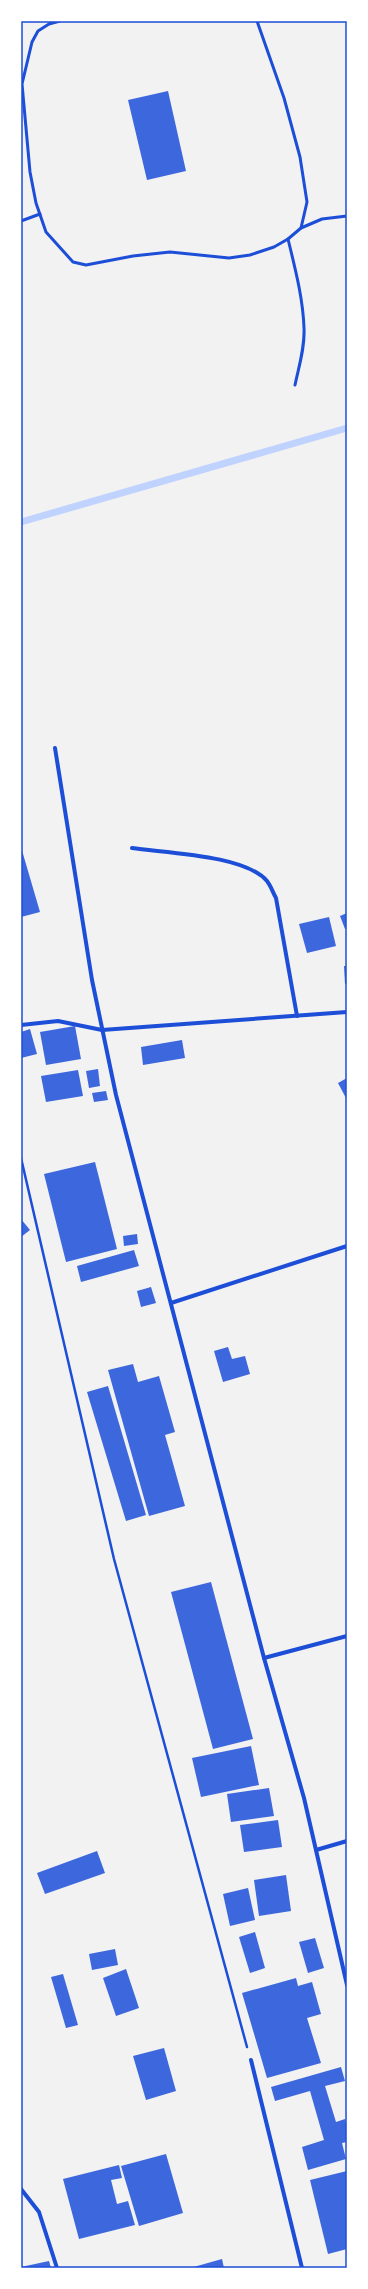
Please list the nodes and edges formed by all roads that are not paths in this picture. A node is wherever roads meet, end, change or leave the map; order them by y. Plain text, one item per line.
1 (60, 21) edge
2 (257, 21) edge
3 (40, 214) junction
4 (347, 216) edge
5 (21, 221) edge
6 (301, 228) junction
7 (288, 240) junction
8 (295, 385) dead end
9 (55, 748) dead end
10 (132, 848) dead end
11 (347, 1012) edge
12 (297, 1016) junction
13 (21, 1025) edge
14 (102, 1030) junction
15 (347, 1246) edge
16 (171, 1303) junction
17 (347, 1636) edge
18 (264, 1658) junction
19 (347, 1841) edge
20 (316, 1850) junction
21 (347, 1985) edge
22 (250, 2060) road end
23 (21, 2189) edge
24 (57, 2268) edge
25 (302, 2268) edge

1 - 3 lane
2 - 6 lane
3 - 5 lane
3 - 7 lane
4 - 6 lane
6 - 7 lane
7 - 8 lane
9 - 14 street
10 - 12 street
11 - 12 street
12 - 14 street
13 - 14 street
14 - 16 street
15 - 16 street
16 - 18 street
17 - 18 street
18 - 20 street
19 - 20 street
20 - 21 street
22 - 25 street
23 - 24 street

